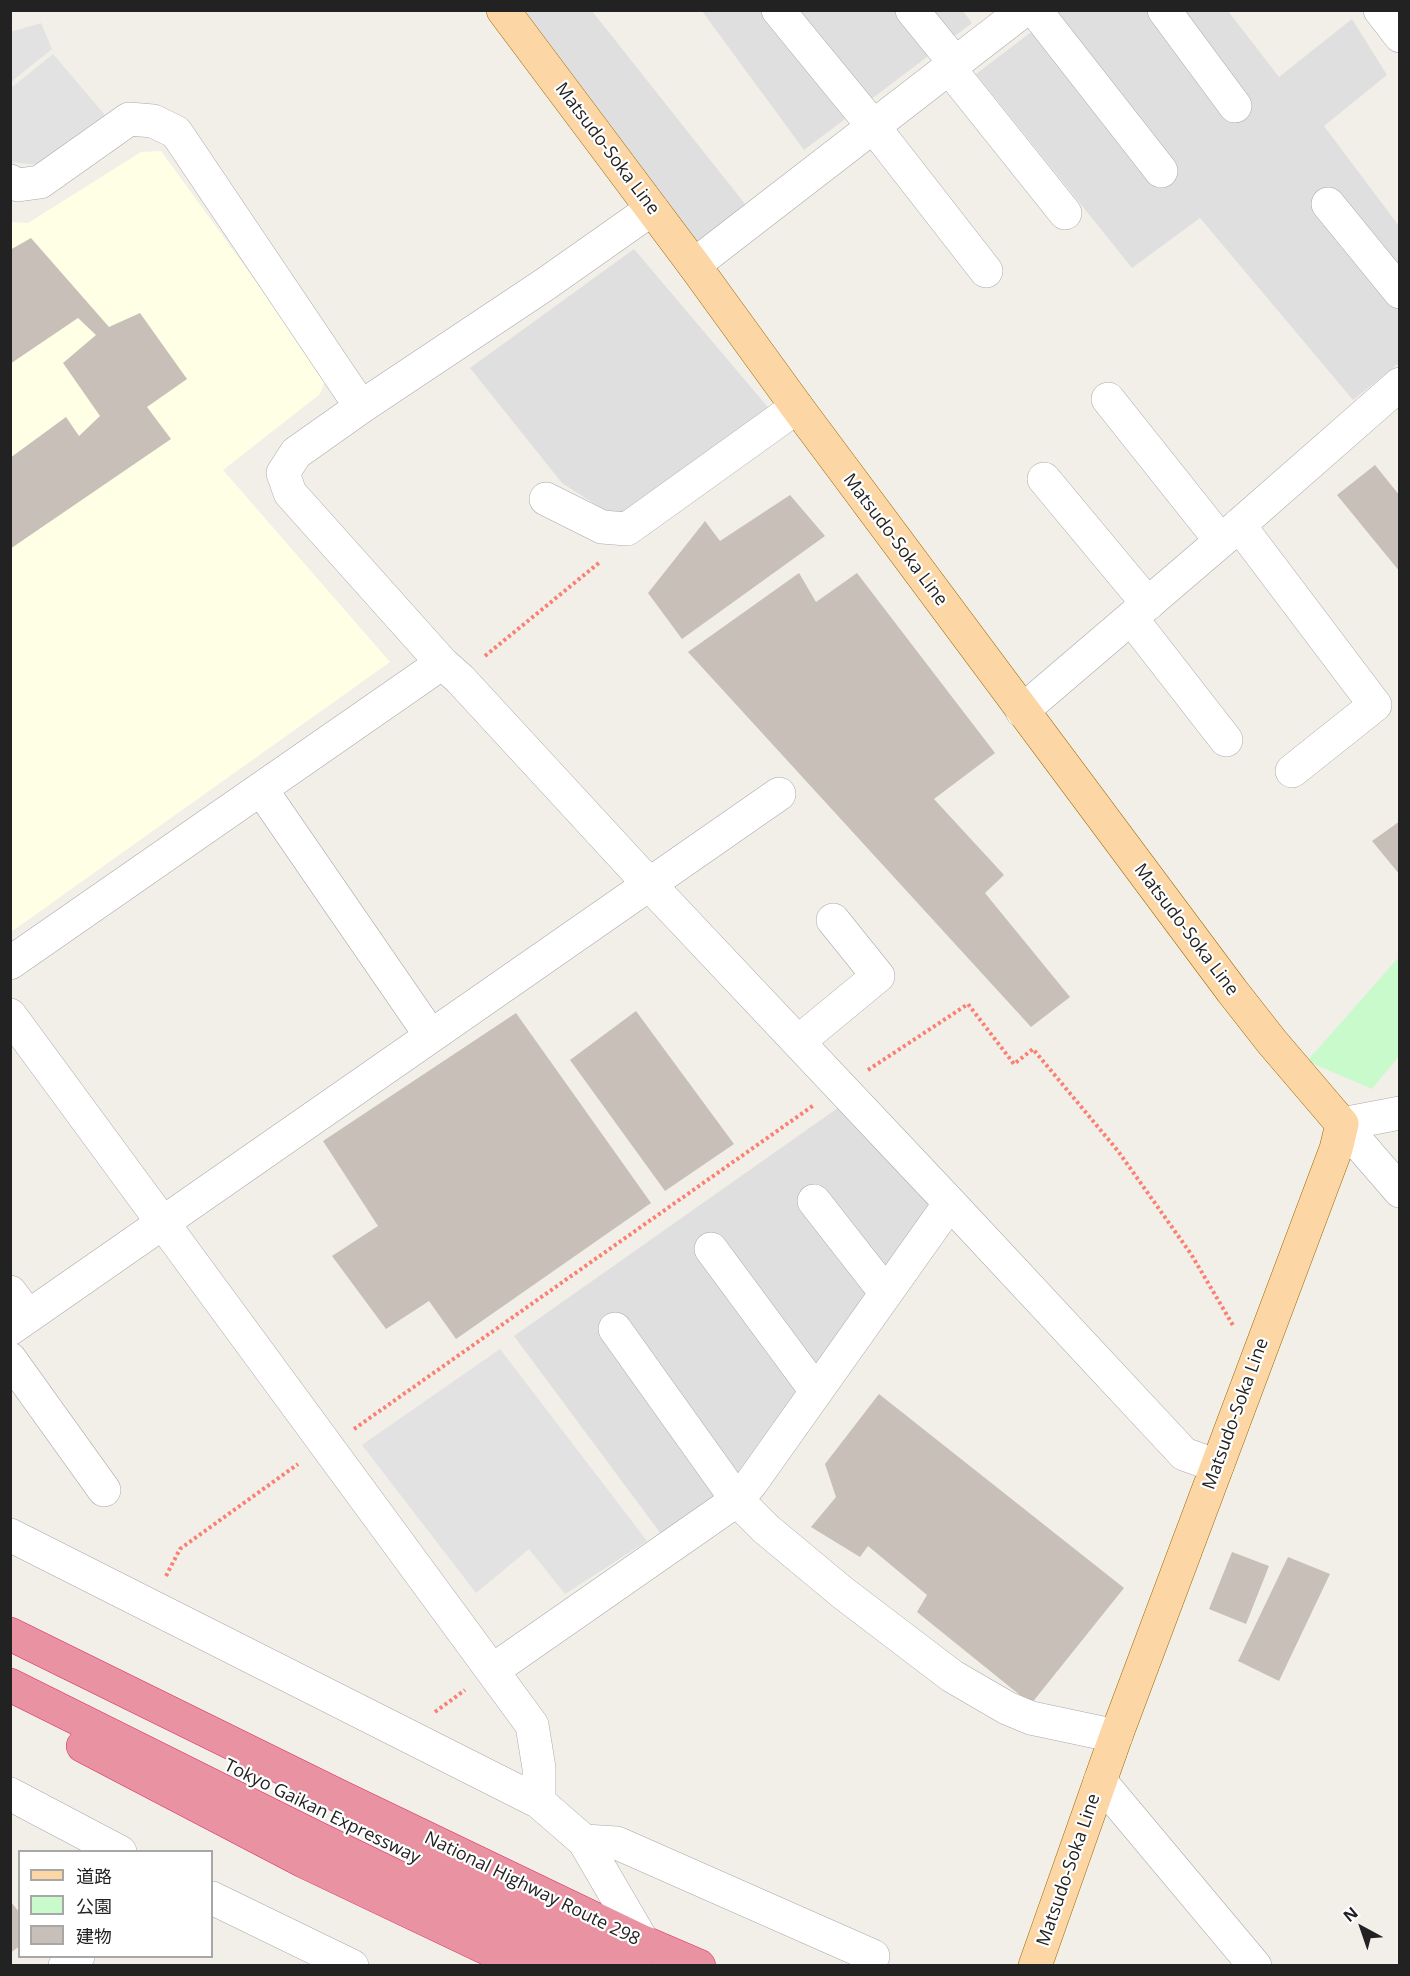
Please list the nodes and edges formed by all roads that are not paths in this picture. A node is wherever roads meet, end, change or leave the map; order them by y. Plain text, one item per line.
1 (503, 10) edge
2 (778, 10) edge
3 (912, 10) edge
4 (1024, 10) edge
5 (1035, 10) edge
6 (1164, 10) edge
7 (1380, 10) edge
8 (1400, 36) edge
9 (952, 65) junction
10 (1235, 106) dead end
11 (873, 126) junction
12 (1161, 171) dead end
13 (10, 181) edge
14 (1328, 204) dead end
15 (652, 209) junction
16 (1065, 213) dead end
17 (694, 266) junction
18 (986, 271) dead end
19 (1400, 292) edge
20 (1400, 384) edge
21 (1108, 399) dead end
22 (361, 407) junction
23 (796, 407) junction
24 (1044, 479) dead end
25 (546, 499) dead end
26 (1230, 533) junction
27 (1139, 611) junction
28 (451, 671) junction
29 (1022, 711) junction
30 (1226, 740) dead end
31 (1292, 771) dead end
32 (261, 789) junction
33 (779, 794) dead end
34 (649, 884) junction
35 (833, 920) dead end
36 (10, 963) edge
37 (10, 1015) edge
38 (431, 1036) junction
39 (798, 1042) junction
40 (1400, 1113) edge
41 (1342, 1124) junction
42 (1400, 1191) edge
43 (814, 1201) dead end
44 (950, 1203) junction
45 (162, 1223) junction
46 (711, 1249) dead end
47 (886, 1293) junction
48 (16, 1312) edge
49 (615, 1329) dead end
50 (10, 1359) edge
51 (816, 1391) junction
52 (1217, 1466) junction
53 (104, 1490) dead end
54 (737, 1500) junction
55 (10, 1535) edge
56 (10, 1635) edge
57 (10, 1658) edge
58 (493, 1670) junction
59 (10, 1685) edge
60 (10, 1708) edge
61 (1116, 1736) junction
62 (1100, 1781) junction
63 (10, 1794) edge
64 (539, 1802) junction
65 (584, 1841) junction
66 (118, 1850) edge
67 (213, 1898) edge
68 (639, 1954) edge
69 (873, 1956) dead end
70 (352, 1965) edge
71 (524, 1965) edge
72 (581, 1965) edge
73 (699, 1965) edge
74 (1035, 1965) edge
75 (1255, 1965) edge

1 - 15 main road, Matsudo-Soka Line
2 - 11 street
3 - 9 street
4 - 9 street
5 - 12 street
6 - 10 street
7 - 8 street
9 - 11 street
9 - 16 street
11 - 17 street
11 - 18 street
13 - 22 street
14 - 19 street
15 - 17 main road, Matsudo-Soka Line
15 - 22 street
17 - 23 main road, Matsudo-Soka Line
20 - 26 street
21 - 26 street
22 - 28 street
23 - 25 street
23 - 29 main road, Matsudo-Soka Line
24 - 27 street
26 - 27 street
26 - 31 street
27 - 29 street
27 - 30 street
28 - 32 street
28 - 34 street
29 - 41 main road, Matsudo-Soka Line
32 - 36 street
32 - 38 street
33 - 34 street
34 - 38 street
34 - 39 street
35 - 39 street
37 - 45 street
38 - 45 street
39 - 44 street
40 - 41 street
41 - 42 street
41 - 52 main road, Matsudo-Soka Line
43 - 47 street
44 - 47 street
44 - 52 street
45 - 48 street
45 - 58 street
46 - 51 street
47 - 51 street
49 - 54 street
50 - 53 street
51 - 54 street
52 - 61 main road, Matsudo-Soka Line
54 - 58 street
54 - 61 street
55 - 64 street
56 - 68 highway, National Highway Route 298
57 - 68 highway, Tokyo Gaikan Expressway
58 - 64 street
59 - 72 highway, Tokyo Gaikan Expressway
60 - 71 highway
61 - 62 main road, Matsudo-Soka Line
62 - 74 main road, Matsudo-Soka Line
62 - 75 street
63 - 66 street
64 - 65 street
65 - 68 street
65 - 69 street
67 - 70 street
68 - 73 highway, National Highway Route 298

